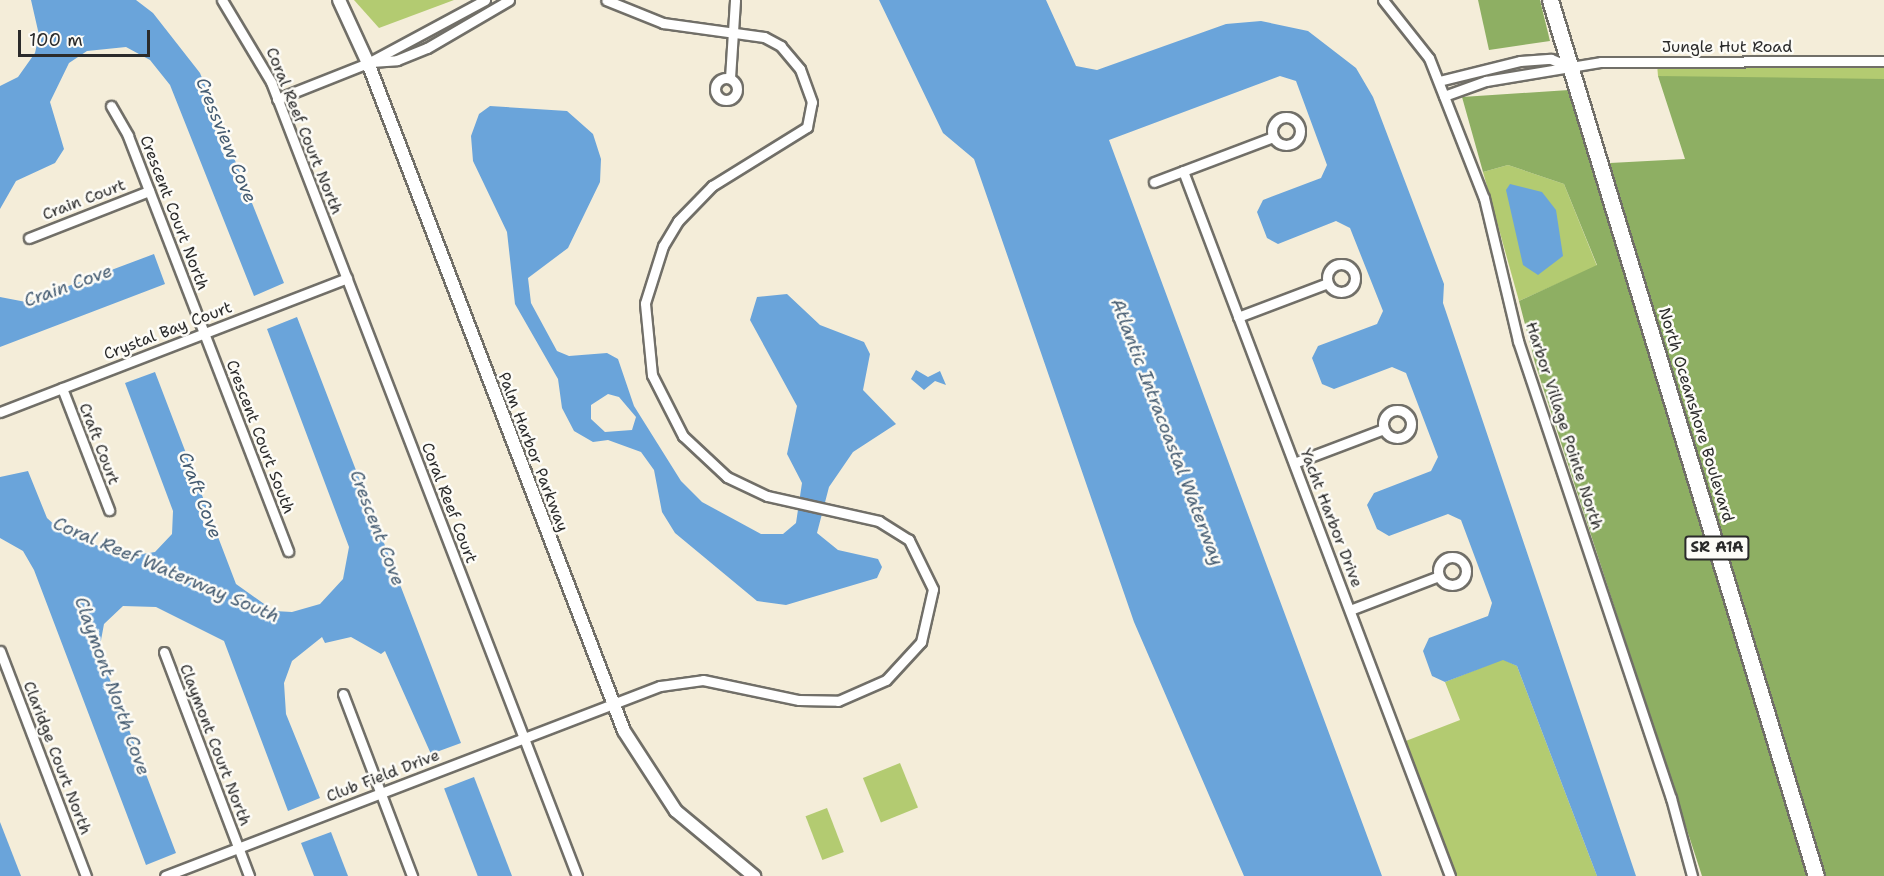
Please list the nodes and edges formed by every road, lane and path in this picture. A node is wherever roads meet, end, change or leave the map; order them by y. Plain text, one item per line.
1 (222, 0) edge
2 (339, 0) edge
3 (485, 0) edge
4 (508, 0) edge
5 (606, 0) edge
6 (735, 0) edge
7 (1383, 0) edge
8 (1550, 0) edge
9 (735, 32) junction
10 (421, 33) junction
11 (427, 48) junction
12 (1884, 61) edge
13 (368, 63) junction
14 (1570, 67) junction
15 (730, 78) dead end
16 (1439, 81) junction
17 (1444, 96) junction
18 (277, 99) junction
19 (111, 106) dead end
20 (1273, 137) dead end
21 (1183, 171) junction
22 (1154, 182) dead end
23 (149, 191) junction
24 (29, 237) dead end
25 (347, 278) junction
26 (1328, 283) dead end
27 (1238, 317) junction
28 (204, 333) junction
29 (62, 388) junction
30 (0, 412) edge
31 (1384, 429) dead end
32 (1294, 463) junction
33 (109, 510) dead end
34 (288, 551) dead end
35 (1439, 576) dead end
36 (1350, 610) junction
37 (0, 651) edge
38 (164, 652) dead end
39 (343, 694) dead end
40 (612, 704) junction
41 (524, 738) junction
42 (380, 793) junction
43 (238, 848) junction
44 (86, 876) edge
45 (165, 876) edge
46 (249, 876) edge
47 (412, 876) edge
48 (577, 876) edge
49 (754, 876) edge
50 (1450, 876) edge
51 (1692, 876) edge
52 (1816, 876) edge

1 - 18 street, Coral Reef Court North
2 - 13 street, Palm Harbor Parkway
3 - 10 street
4 - 11 street
5 - 9 street, Club Field Drive
6 - 9 street
7 - 16 street, Harbor Village Pointe North
8 - 14 main road, North Oceanshore Boulevard / SR A1A
9 - 15 street
9 - 40 street, Club Field Drive
10 - 11 street
10 - 13 street
11 - 13 street
12 - 14 street, Jungle Hut Road
13 - 18 street
13 - 40 street, Palm Harbor Parkway
14 - 16 street
14 - 17 street
14 - 52 main road, North Oceanshore Boulevard / SR A1A
16 - 17 street, Harbor Village Pointe North
17 - 51 street, Harbor Village Pointe North
18 - 25 street, Coral Reef Court North
19 - 23 street, Crescent Court North
20 - 21 street
21 - 22 street
21 - 27 street, Yacht Harbor Drive
23 - 24 street, Crain Court
23 - 28 street, Crescent Court North
25 - 28 street, Crystal Bay Court
25 - 41 street, Coral Reef Court
26 - 27 street
27 - 32 street, Yacht Harbor Drive
28 - 29 street, Crystal Bay Court
28 - 34 street, Crescent Court South
29 - 30 street, Crystal Bay Court
29 - 33 street, Craft Court
31 - 32 street
32 - 36 street, Yacht Harbor Drive
35 - 36 street
36 - 50 street, Yacht Harbor Drive
37 - 44 street, Claridge Court North
38 - 43 street, Claymont Court North
39 - 42 street
40 - 41 street, Club Field Drive
40 - 49 street, Palm Harbor Parkway
41 - 42 street, Club Field Drive
41 - 48 street, Coral Reef Court
42 - 43 street, Club Field Drive
42 - 47 street
43 - 45 street, Club Field Drive
43 - 46 street, Claymont Court North

